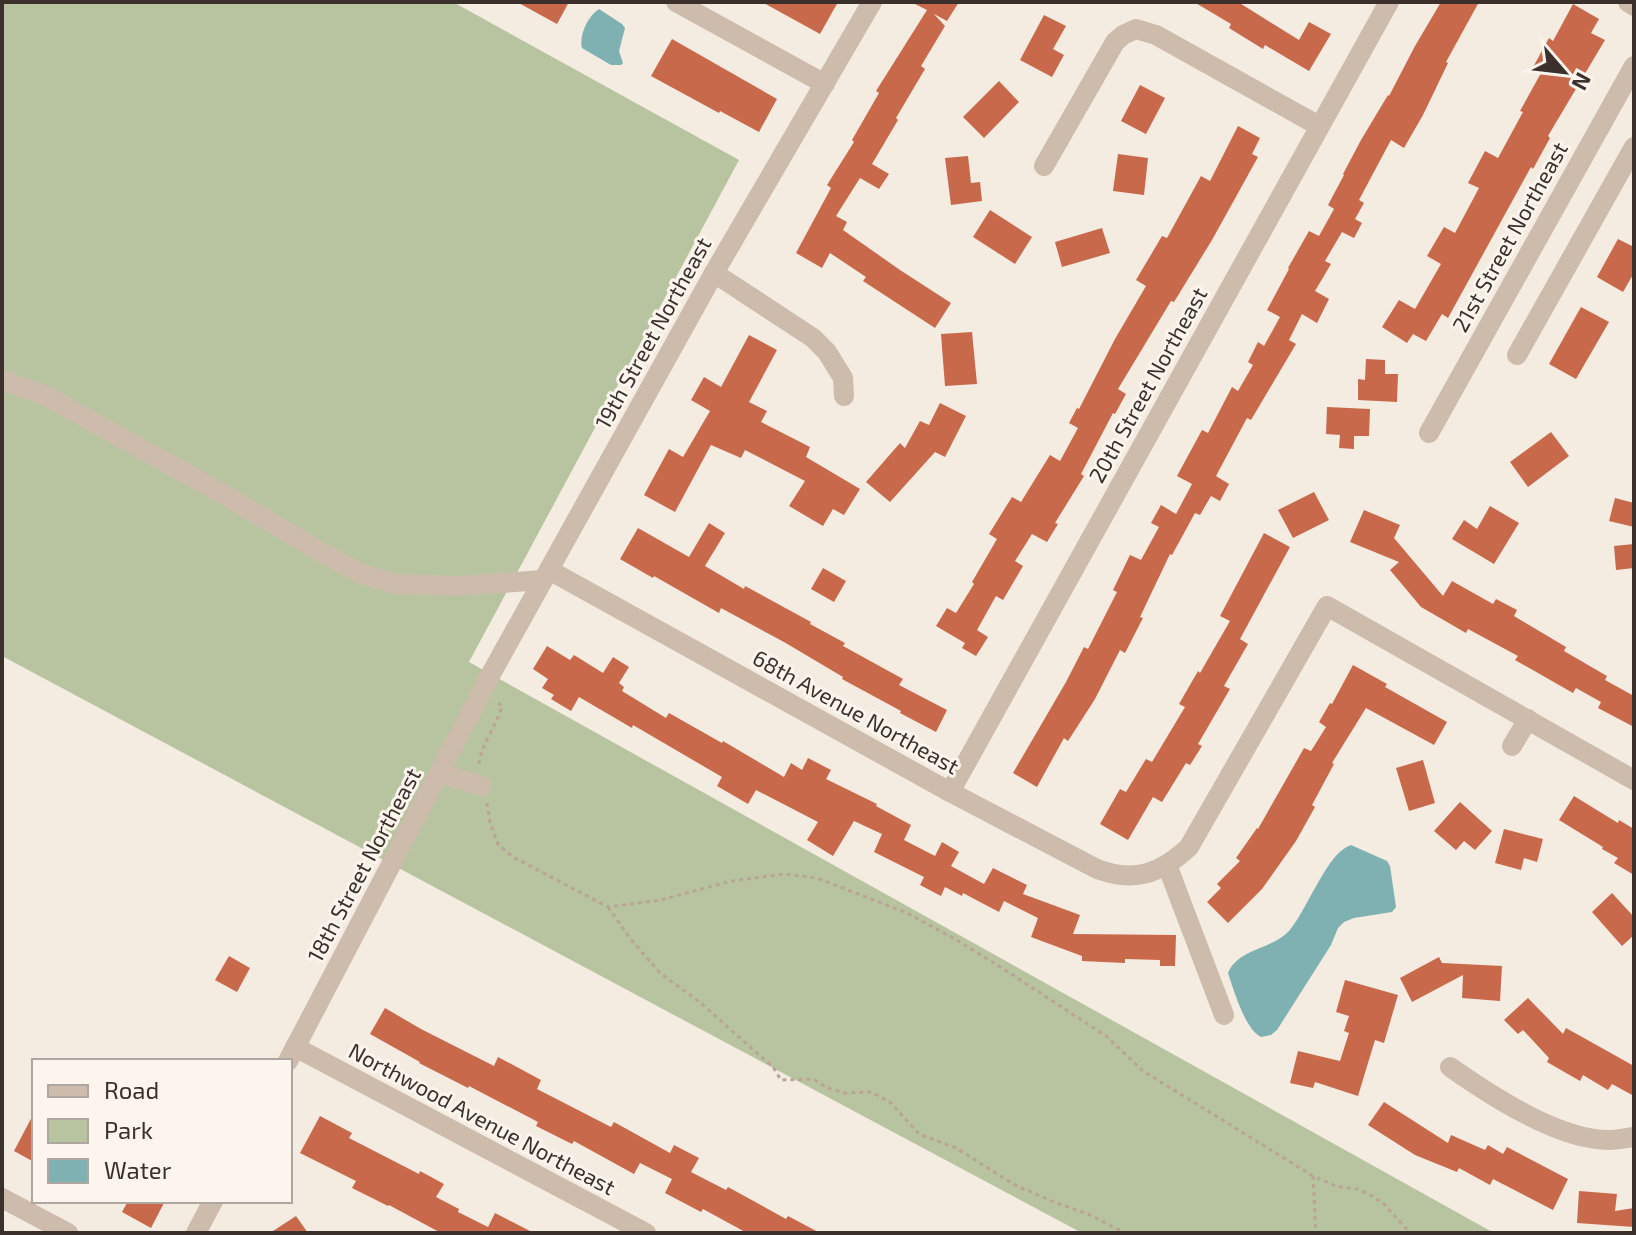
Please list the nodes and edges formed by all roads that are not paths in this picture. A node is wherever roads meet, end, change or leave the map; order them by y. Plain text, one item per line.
1 (676, 2) edge
2 (872, 2) edge
3 (1389, 2) edge
4 (1628, 2) edge
5 (1634, 6) edge
6 (1634, 66) edge
7 (825, 84) junction
8 (1319, 126) junction
9 (1634, 147) edge
10 (1044, 166) dead end
11 (714, 273) junction
12 (1517, 355) dead end
13 (2, 380) edge
14 (844, 396) dead end
15 (1429, 433) dead end
16 (546, 575) junction
17 (482, 690) joint
18 (1528, 719) junction
19 (1512, 746) dead end
20 (439, 773) junction
21 (1634, 780) edge
22 (482, 786) road end
23 (950, 792) junction
24 (1167, 865) junction
25 (1224, 1015) dead end
26 (291, 1054) edge
27 (1450, 1067) dead end
28 (1634, 1137) edge
29 (2, 1198) edge
30 (212, 1203) edge
31 (68, 1233) edge
32 (196, 1233) edge
33 (646, 1233) edge

1 - 7 street
2 - 7 street, 19th Street Northeast
3 - 8 street, 20th Street Northeast
4 - 5 street
6 - 15 street, 21st Street Northeast
7 - 11 street, 19th Street Northeast
8 - 10 street
8 - 23 street, 20th Street Northeast
9 - 12 street
11 - 14 street
11 - 16 street, 19th Street Northeast
13 - 16 street
16 - 17 street, 19th Street Northeast
16 - 23 street, 68th Avenue Northeast
17 - 20 street, 18th Street Northeast
18 - 19 street
18 - 21 street
18 - 24 street
20 - 22 street
20 - 26 street, 18th Street Northeast
23 - 24 street, 68th Avenue Northeast
24 - 25 street
26 - 33 street, Northwood Avenue Northeast
27 - 28 street
29 - 31 street
30 - 32 street

